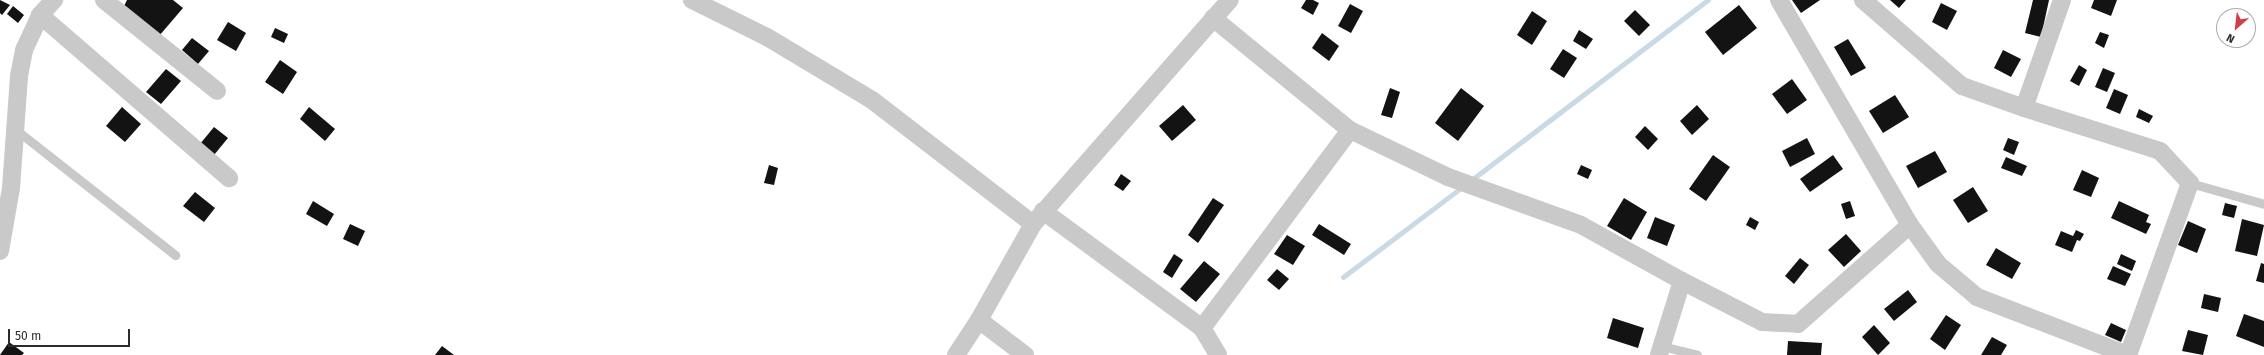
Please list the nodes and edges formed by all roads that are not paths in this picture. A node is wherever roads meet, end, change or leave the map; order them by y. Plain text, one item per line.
1 (54, 0) edge
2 (104, 0) edge
3 (692, 0) edge
4 (1230, 0) edge
5 (1779, 0) edge
6 (1862, 0) edge
7 (2062, 0) edge
8 (40, 15) junction
9 (1213, 18) junction
10 (217, 92) dead end
11 (2024, 108) junction
12 (15, 129) junction
13 (1350, 130) junction
14 (230, 178) dead end
15 (2190, 183) junction
16 (2264, 204) edge
17 (1038, 218) junction
18 (1910, 225) junction
19 (0, 251) edge
20 (175, 256) dead end
21 (1682, 281) junction
22 (979, 320) junction
23 (1202, 328) junction
24 (1661, 350) edge
25 (956, 355) edge
26 (1025, 355) edge
27 (1218, 355) edge
28 (1697, 355) edge
29 (2128, 355) edge

1 - 8 street
2 - 10 street
3 - 17 street
4 - 9 street
5 - 18 street
6 - 11 street
7 - 11 street
8 - 12 street
8 - 14 street
9 - 13 street
9 - 17 street
11 - 15 street
12 - 19 street
12 - 20 lane
13 - 21 street
13 - 23 street
15 - 16 lane
15 - 29 street
17 - 22 street
17 - 23 street
18 - 21 street
18 - 29 street
21 - 24 street
22 - 25 street
22 - 26 street
23 - 27 street
24 - 28 lane

